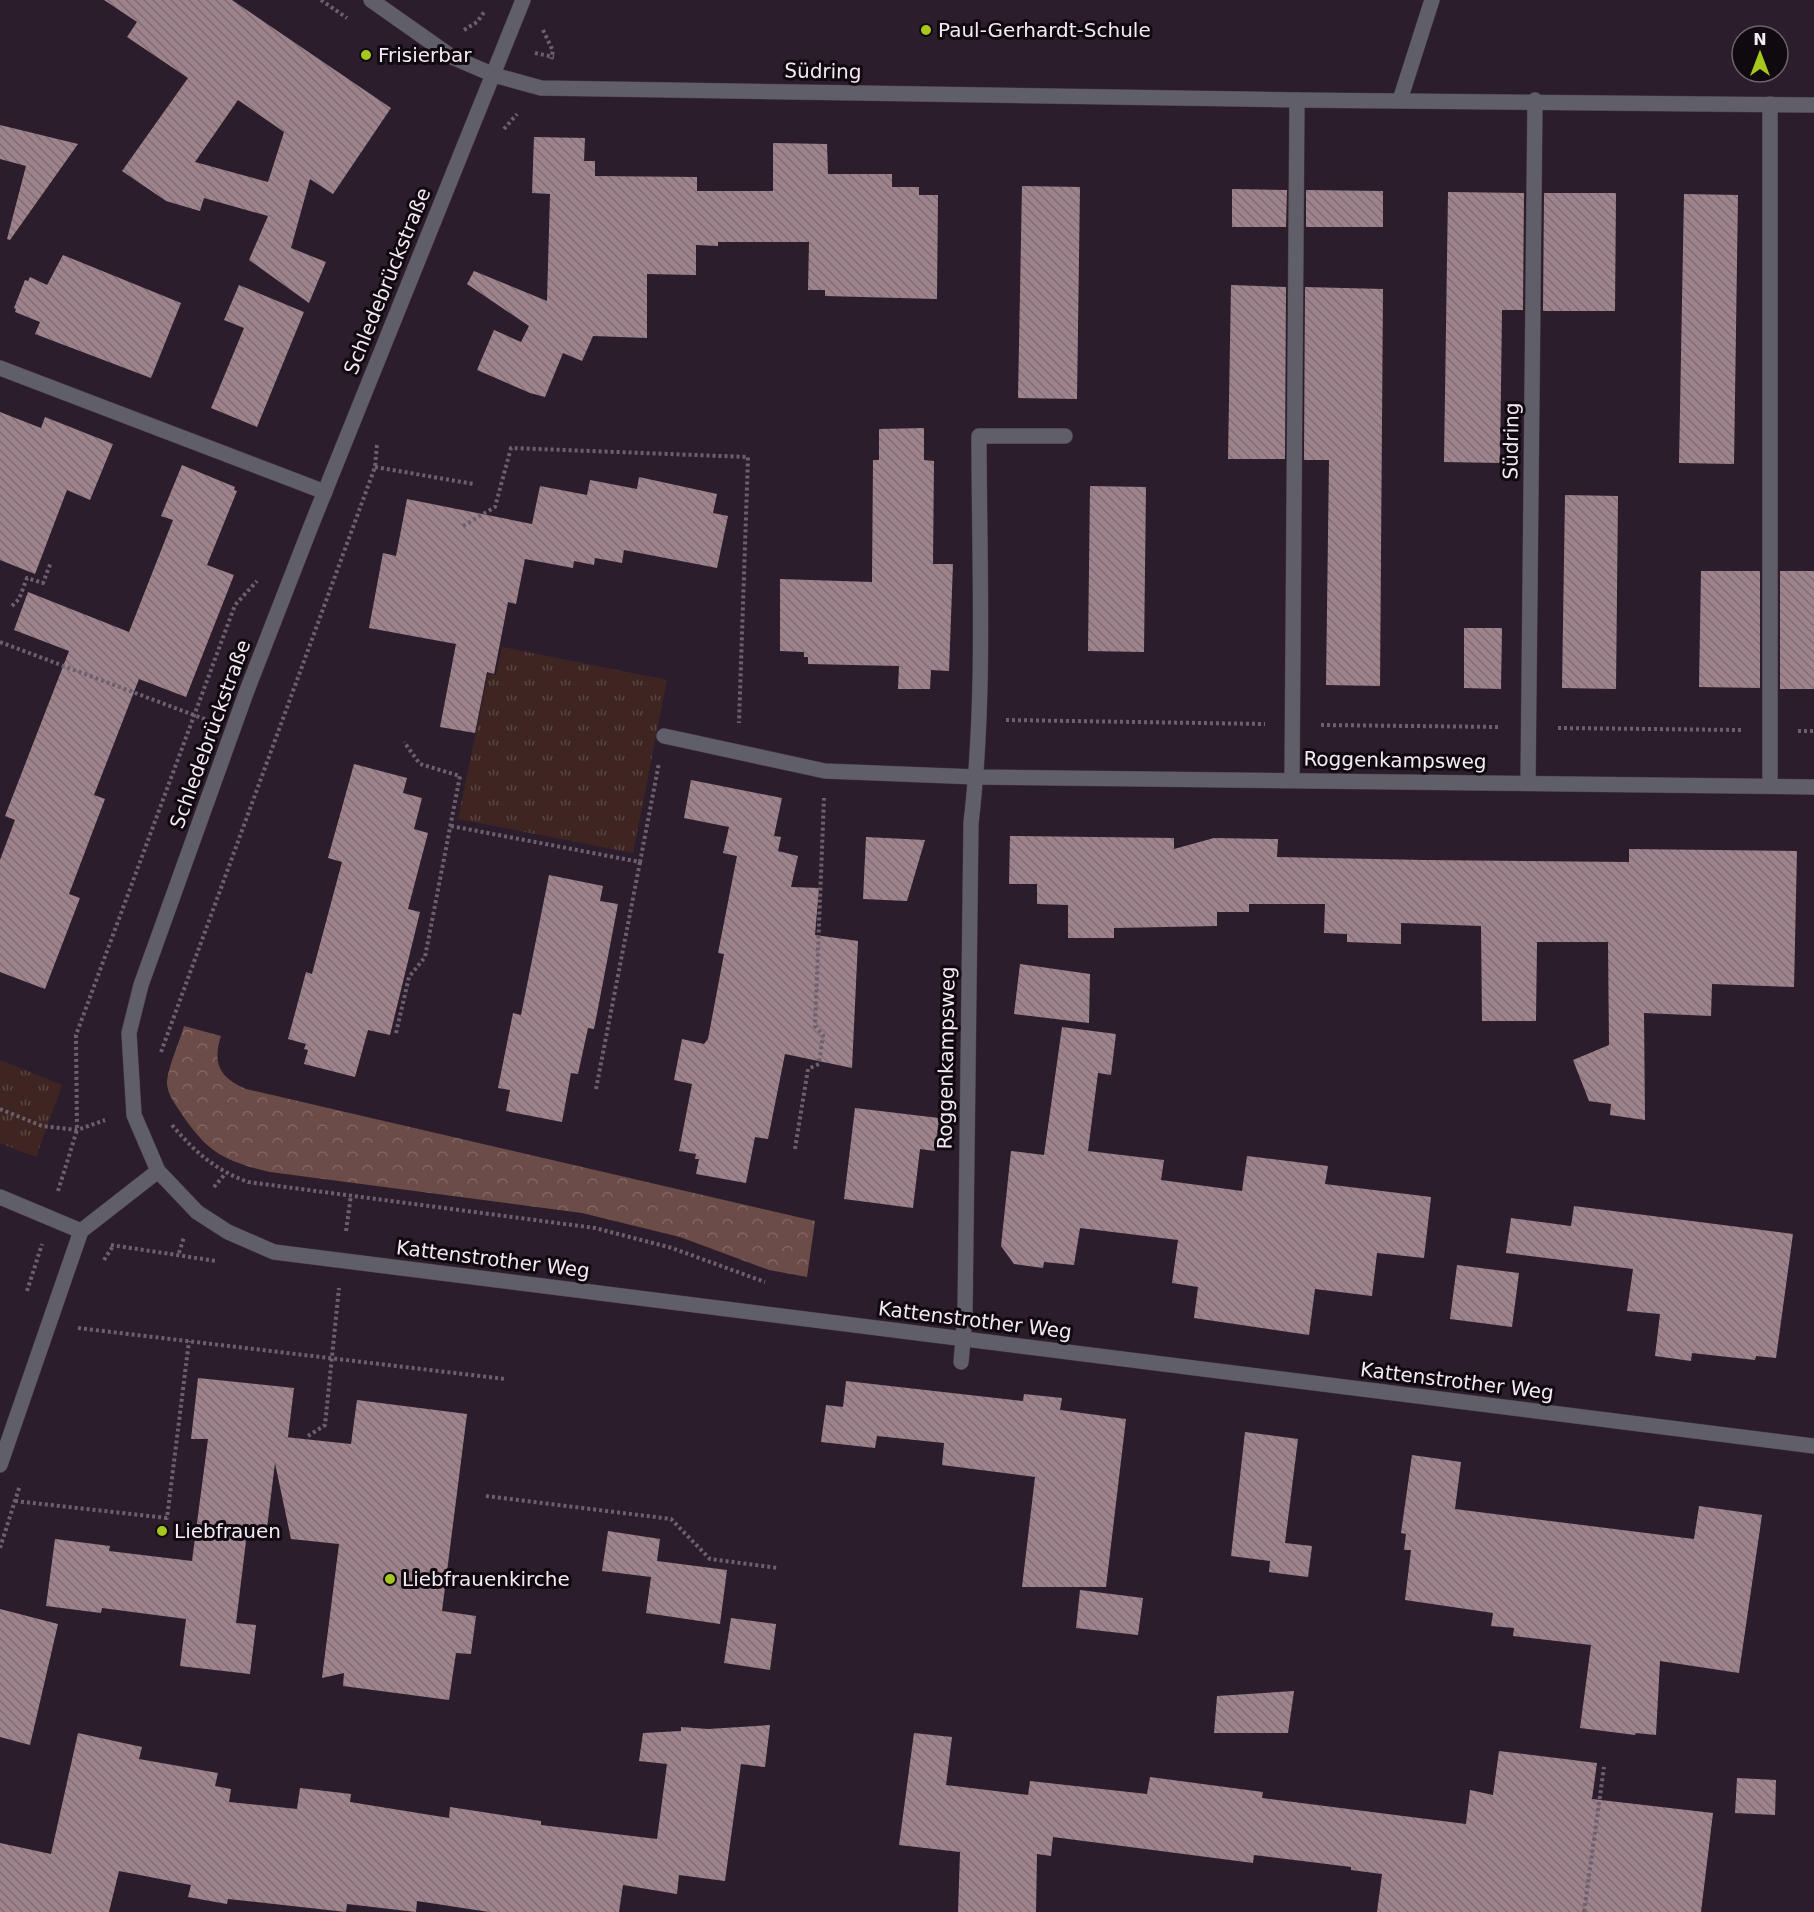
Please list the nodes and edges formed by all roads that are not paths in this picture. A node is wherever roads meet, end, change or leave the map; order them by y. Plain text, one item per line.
1 (371, 0) edge
2 (523, 0) edge
3 (1432, 0) edge
4 (494, 75) junction
5 (1297, 100) junction
6 (1400, 100) junction
7 (1535, 100) junction
8 (1770, 104) junction
9 (1814, 105) edge
10 (0, 368) edge
11 (1065, 436) dead end
12 (325, 492) junction
13 (664, 736) road end
14 (976, 777) junction
15 (1292, 780) junction
16 (1528, 783) junction
17 (1770, 786) junction
18 (1814, 787) edge
19 (158, 1171) junction
20 (0, 1197) edge
21 (81, 1231) junction
22 (963, 1340) junction
23 (961, 1362) dead end
24 (1814, 1446) edge
25 (0, 1465) edge

1 - 4 street, Südring
2 - 4 street, Schledebrückstraße
3 - 6 street
4 - 5 street, Südring
4 - 12 street, Schledebrückstraße
5 - 6 street, Südring
5 - 15 street
6 - 7 street, Südring
7 - 8 street, Südring
7 - 16 street, Südring
8 - 9 street, Südring
8 - 17 street
10 - 12 street
11 - 14 street, Roggenkampsweg
12 - 19 street, Schledebrückstraße
13 - 14 street, Roggenkampsweg
14 - 15 street, Roggenkampsweg
14 - 22 street, Roggenkampsweg
15 - 16 street, Roggenkampsweg
16 - 17 street, Roggenkampsweg
17 - 18 street, Roggenkampsweg
19 - 21 street
19 - 22 street, Kattenstrother Weg
20 - 21 street
21 - 25 street
22 - 23 street, Roggenkampsweg
22 - 24 street, Kattenstrother Weg

